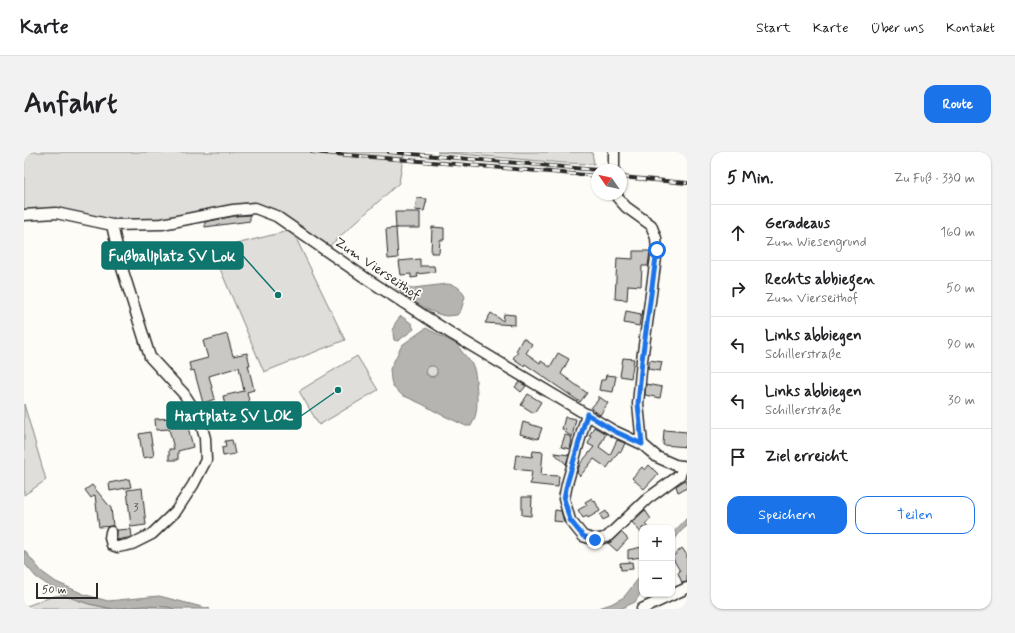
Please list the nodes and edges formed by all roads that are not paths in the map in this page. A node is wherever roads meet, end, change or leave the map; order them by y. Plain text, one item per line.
1 (614, 152) edge
2 (614, 164) edge
3 (620, 200) edge
4 (24, 215) edge
5 (112, 225) junction
6 (587, 414) junction
7 (642, 444) junction
8 (685, 466) edge
9 (111, 532) dead end
10 (687, 588) edge
11 (642, 609) edge

1 - 2 street
3 - 7 street
4 - 5 street, Zum Vierseithof
5 - 6 street, Zum Vierseithof
5 - 9 street
6 - 7 street, Zum Vierseithof
6 - 8 street
7 - 8 street, Zum Vierseithof
10 - 11 street

